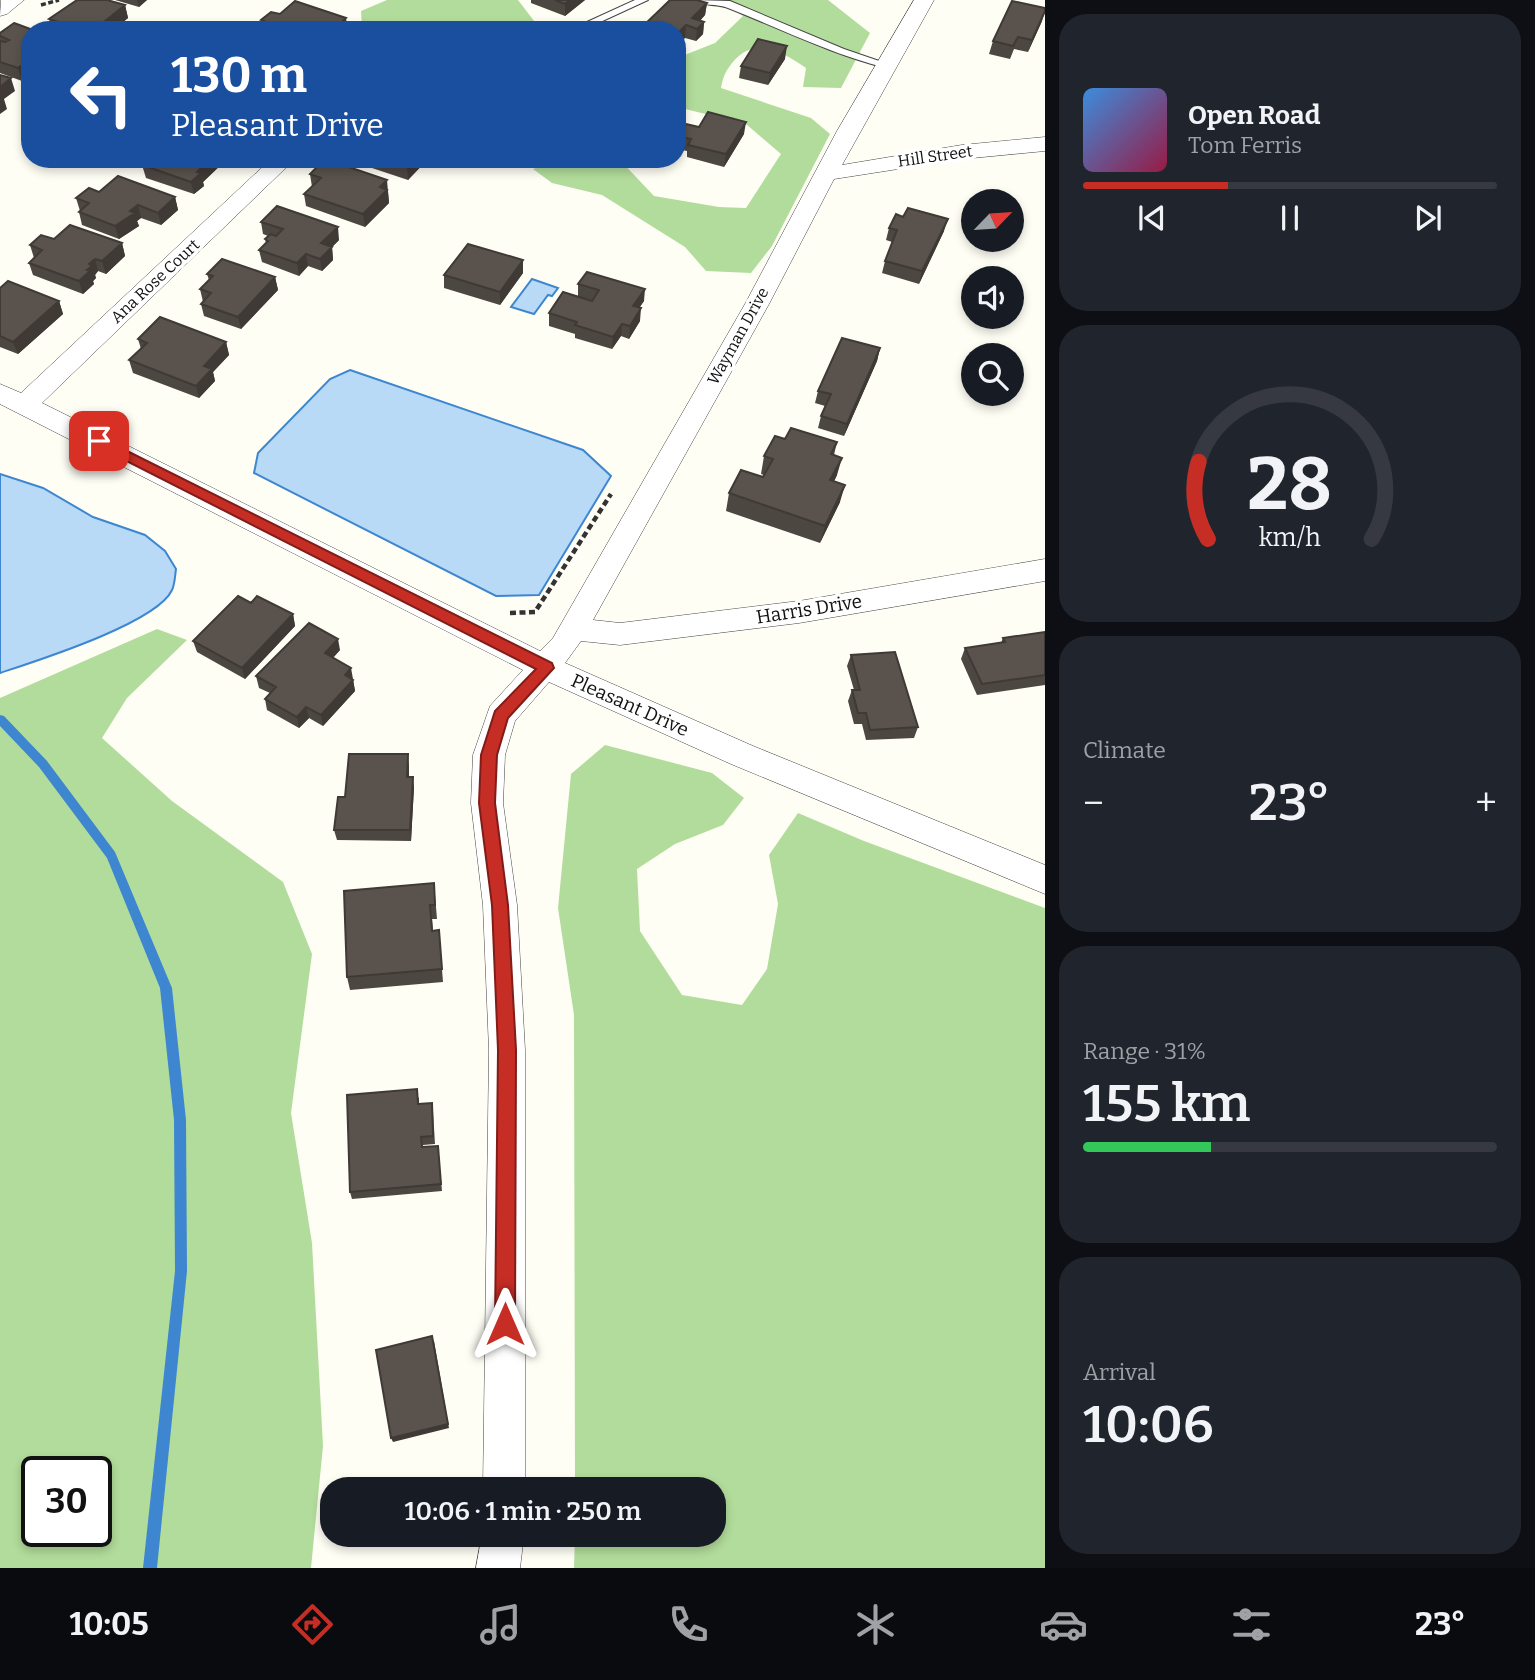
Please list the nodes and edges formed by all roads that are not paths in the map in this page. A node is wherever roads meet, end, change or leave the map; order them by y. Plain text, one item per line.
1 (14, 0) edge
2 (643, 0) edge
3 (698, 0) edge
4 (924, 0) edge
5 (0, 10) edge
6 (594, 21) edge
7 (886, 65) junction
8 (1045, 144) edge
9 (274, 168) edge
10 (825, 174) junction
11 (13, 398) edge
12 (1045, 570) edge
13 (572, 629) junction
14 (547, 668) junction
15 (1045, 880) edge
16 (503, 1477) edge
17 (501, 1547) edge
18 (498, 1568) edge

1 - 5 street
2 - 6 lane
3 - 7 lane
4 - 7 street, Wayman Drive
7 - 10 street, Wayman Drive
8 - 10 street, Hill Street
9 - 11 street, Ana Rose Court
10 - 13 street, Wayman Drive
11 - 14 street, Pleasant Drive
12 - 13 street, Harris Drive
13 - 14 street, Wayman Drive
14 - 15 street, Pleasant Drive
14 - 16 street, Wayman Drive
17 - 18 street

